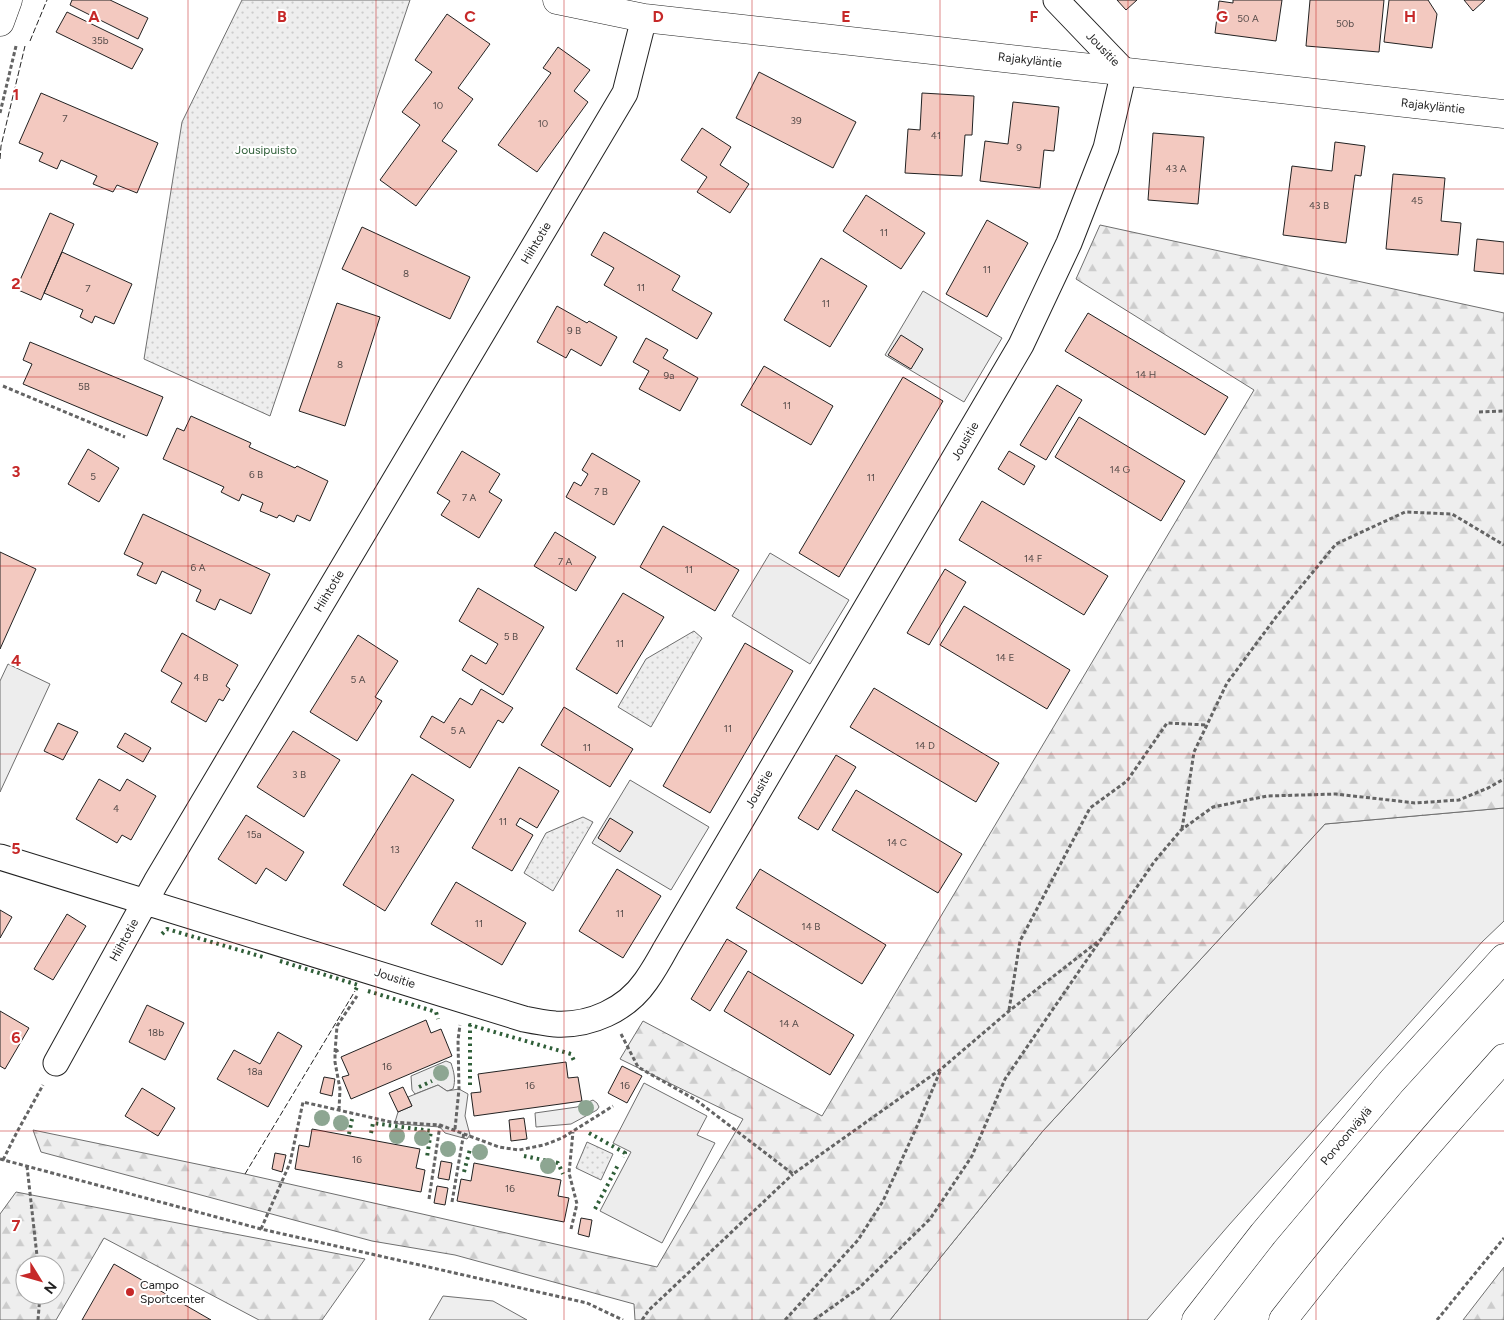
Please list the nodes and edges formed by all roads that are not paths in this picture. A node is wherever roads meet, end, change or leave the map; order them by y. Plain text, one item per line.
1 (8, 0) edge
2 (558, 0) edge
3 (1056, 0) edge
4 (644, 18) junction
5 (9, 31) edge
6 (1124, 71) junction
7 (1504, 114) edge
8 (0, 857) edge
9 (145, 902) junction
10 (1504, 958) edge
11 (1504, 1058) edge
12 (56, 1063) road end
13 (1196, 1320) edge
14 (1282, 1320) edge

1 - 5 main road
2 - 4 main road, Rajakyläntie
3 - 6 street, Jousitie
4 - 6 main road, Rajakyläntie
4 - 9 street, Hiihtotie
6 - 7 main road, Rajakyläntie
6 - 9 street, Jousitie
8 - 9 street, Jousitie
9 - 12 street, Hiihtotie
10 - 13 main road, Porvoonväylä
11 - 14 main road

